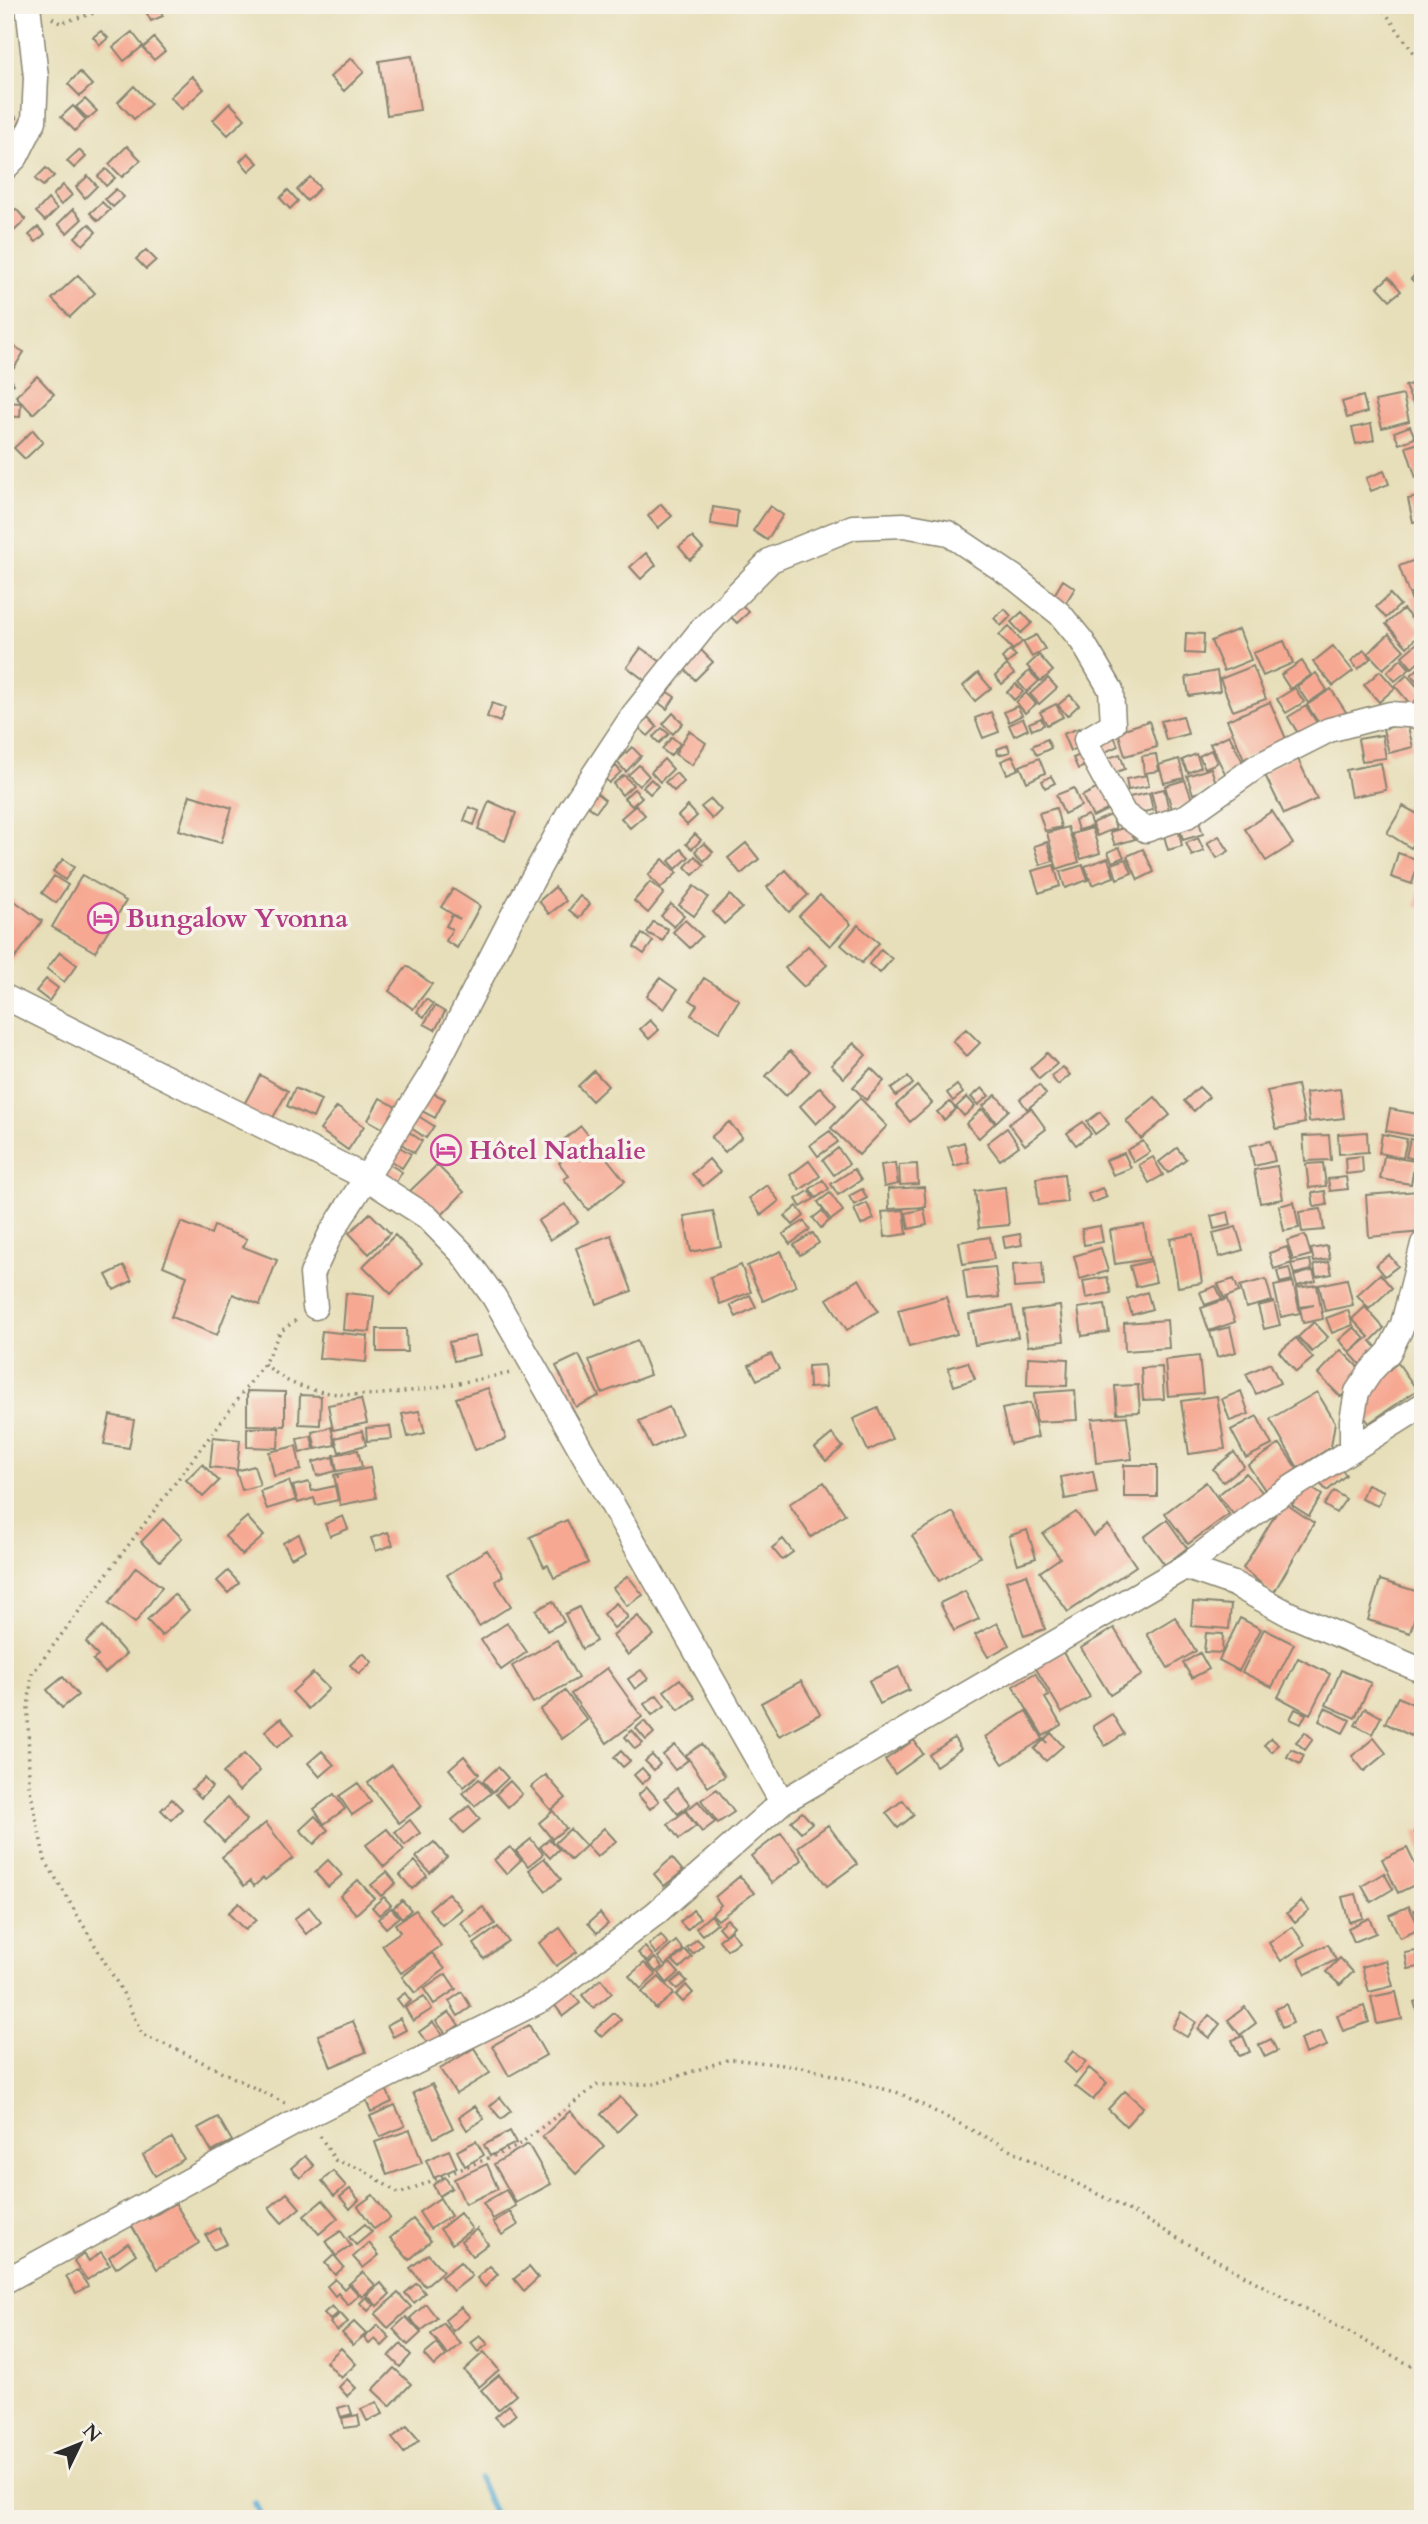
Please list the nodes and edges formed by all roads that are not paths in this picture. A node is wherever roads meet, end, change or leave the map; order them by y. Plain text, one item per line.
1 (28, 5) edge
2 (5, 168) edge
3 (1423, 716) edge
4 (5, 997) edge
5 (365, 1177) junction
6 (1423, 1244) edge
7 (315, 1307) road end
8 (1423, 1405) edge
9 (1352, 1448) junction
10 (1185, 1567) junction
11 (1423, 1671) edge
12 (782, 1802) junction
13 (5, 2281) edge

1 - 2 street
3 - 5 street
4 - 5 street
5 - 7 street
5 - 12 street
6 - 9 street
8 - 9 street
9 - 10 street
10 - 11 street
10 - 12 street
12 - 13 street

